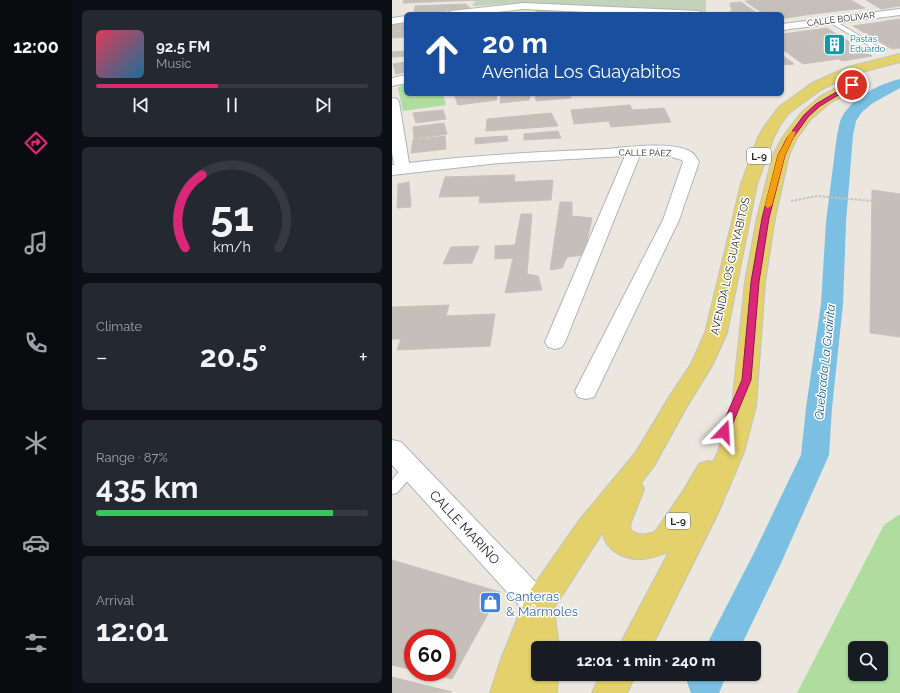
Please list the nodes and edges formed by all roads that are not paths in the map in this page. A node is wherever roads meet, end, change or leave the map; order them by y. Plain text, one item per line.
1 (469, 12) edge
2 (655, 12) edge
3 (900, 12) edge
4 (404, 20) edge
5 (392, 21) edge
6 (831, 21) junction
7 (784, 27) edge
8 (877, 48) dead end
9 (900, 58) edge
10 (900, 67) edge
11 (404, 80) edge
12 (392, 82) edge
13 (392, 106) edge
14 (634, 152) junction
15 (397, 169) edge
16 (555, 342) dead end
17 (746, 380) junction
18 (586, 391) dead end
19 (392, 449) edge
20 (645, 459) junction
21 (410, 468) junction
22 (392, 488) edge
23 (538, 605) junction
24 (542, 641) edge
25 (638, 641) edge
26 (541, 681) edge
27 (616, 681) edge
28 (507, 693) edge
29 (540, 693) edge
30 (609, 693) edge

1 - 2 street
3 - 6 street, CALLE BOLÍVAR
4 - 5 street
6 - 7 street, CALLE BOLÍVAR
6 - 8 lane
9 - 20 main road, AVENIDA LOS GUAYABITOS / L-9
10 - 17 main road, L-9
11 - 12 street
13 - 15 street
14 - 15 street, CALLE PÁEZ
14 - 16 street
14 - 18 street, CALLE PÁEZ
17 - 20 main road, L-9
17 - 25 main road, L-9
19 - 21 street, CALLE MARIÑO
20 - 23 main road, AVENIDA LOS GUAYABITOS / L-9
21 - 22 lane
21 - 23 street, CALLE MARIÑO
23 - 24 main road
23 - 28 main road, AVENIDA LOS GUAYABITOS / L-9
26 - 29 main road
27 - 30 main road

